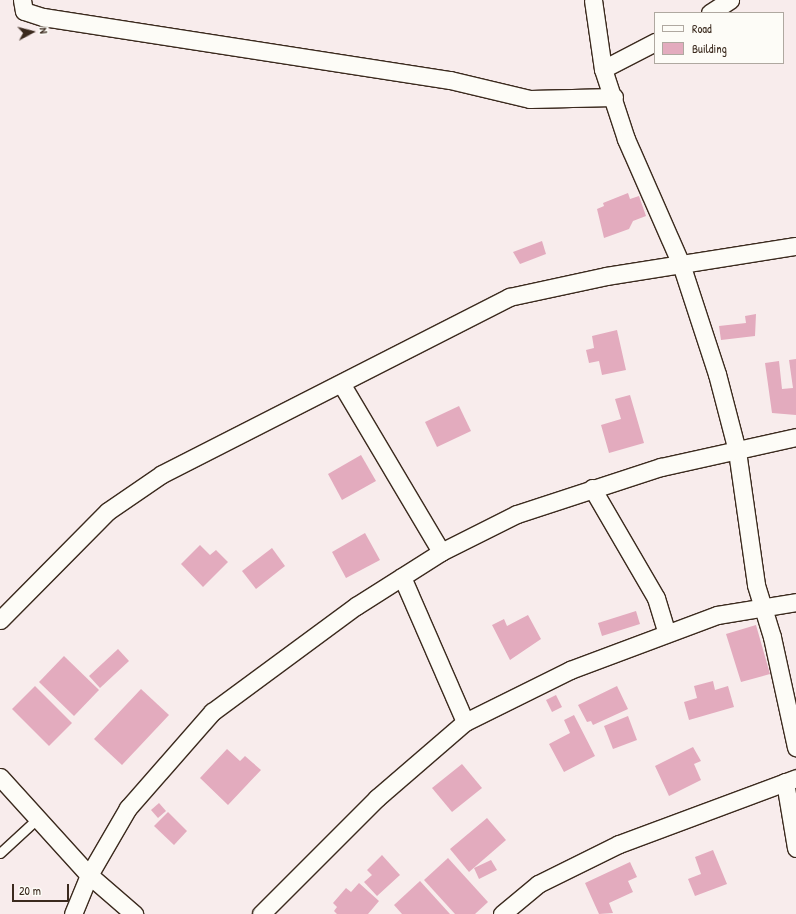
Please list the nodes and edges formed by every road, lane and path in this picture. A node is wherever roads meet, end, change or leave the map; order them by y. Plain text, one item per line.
1 (22, 0) edge
2 (593, 0) edge
3 (730, 0) edge
4 (712, 12) edge
5 (654, 43) edge
6 (603, 69) junction
7 (614, 97) junction
8 (796, 246) edge
9 (682, 264) junction
10 (342, 385) junction
11 (796, 437) edge
12 (737, 451) junction
13 (592, 488) junction
14 (441, 552) junction
15 (402, 577) junction
16 (796, 602) edge
17 (761, 605) junction
18 (0, 620) edge
19 (667, 633) junction
20 (465, 722) junction
21 (796, 747) edge
22 (0, 778) edge
23 (791, 780) edge
24 (38, 818) junction
25 (796, 848) edge
26 (0, 853) edge
27 (89, 875) junction
28 (73, 914) edge
29 (134, 914) edge
30 (261, 914) edge
31 (502, 914) edge

1 - 7 street
2 - 6 street
3 - 4 street
5 - 6 street
6 - 7 street
7 - 9 street
8 - 9 street
9 - 10 street
9 - 12 street
10 - 14 street
10 - 18 street
11 - 12 street
12 - 13 street
12 - 17 street
13 - 14 street
13 - 19 street
14 - 15 street
15 - 20 street
15 - 27 street
16 - 17 street
17 - 19 street
17 - 21 street
19 - 20 street
20 - 30 street
22 - 24 street
23 - 25 street
23 - 31 street
24 - 26 lane
24 - 27 street
27 - 28 street
27 - 29 street

